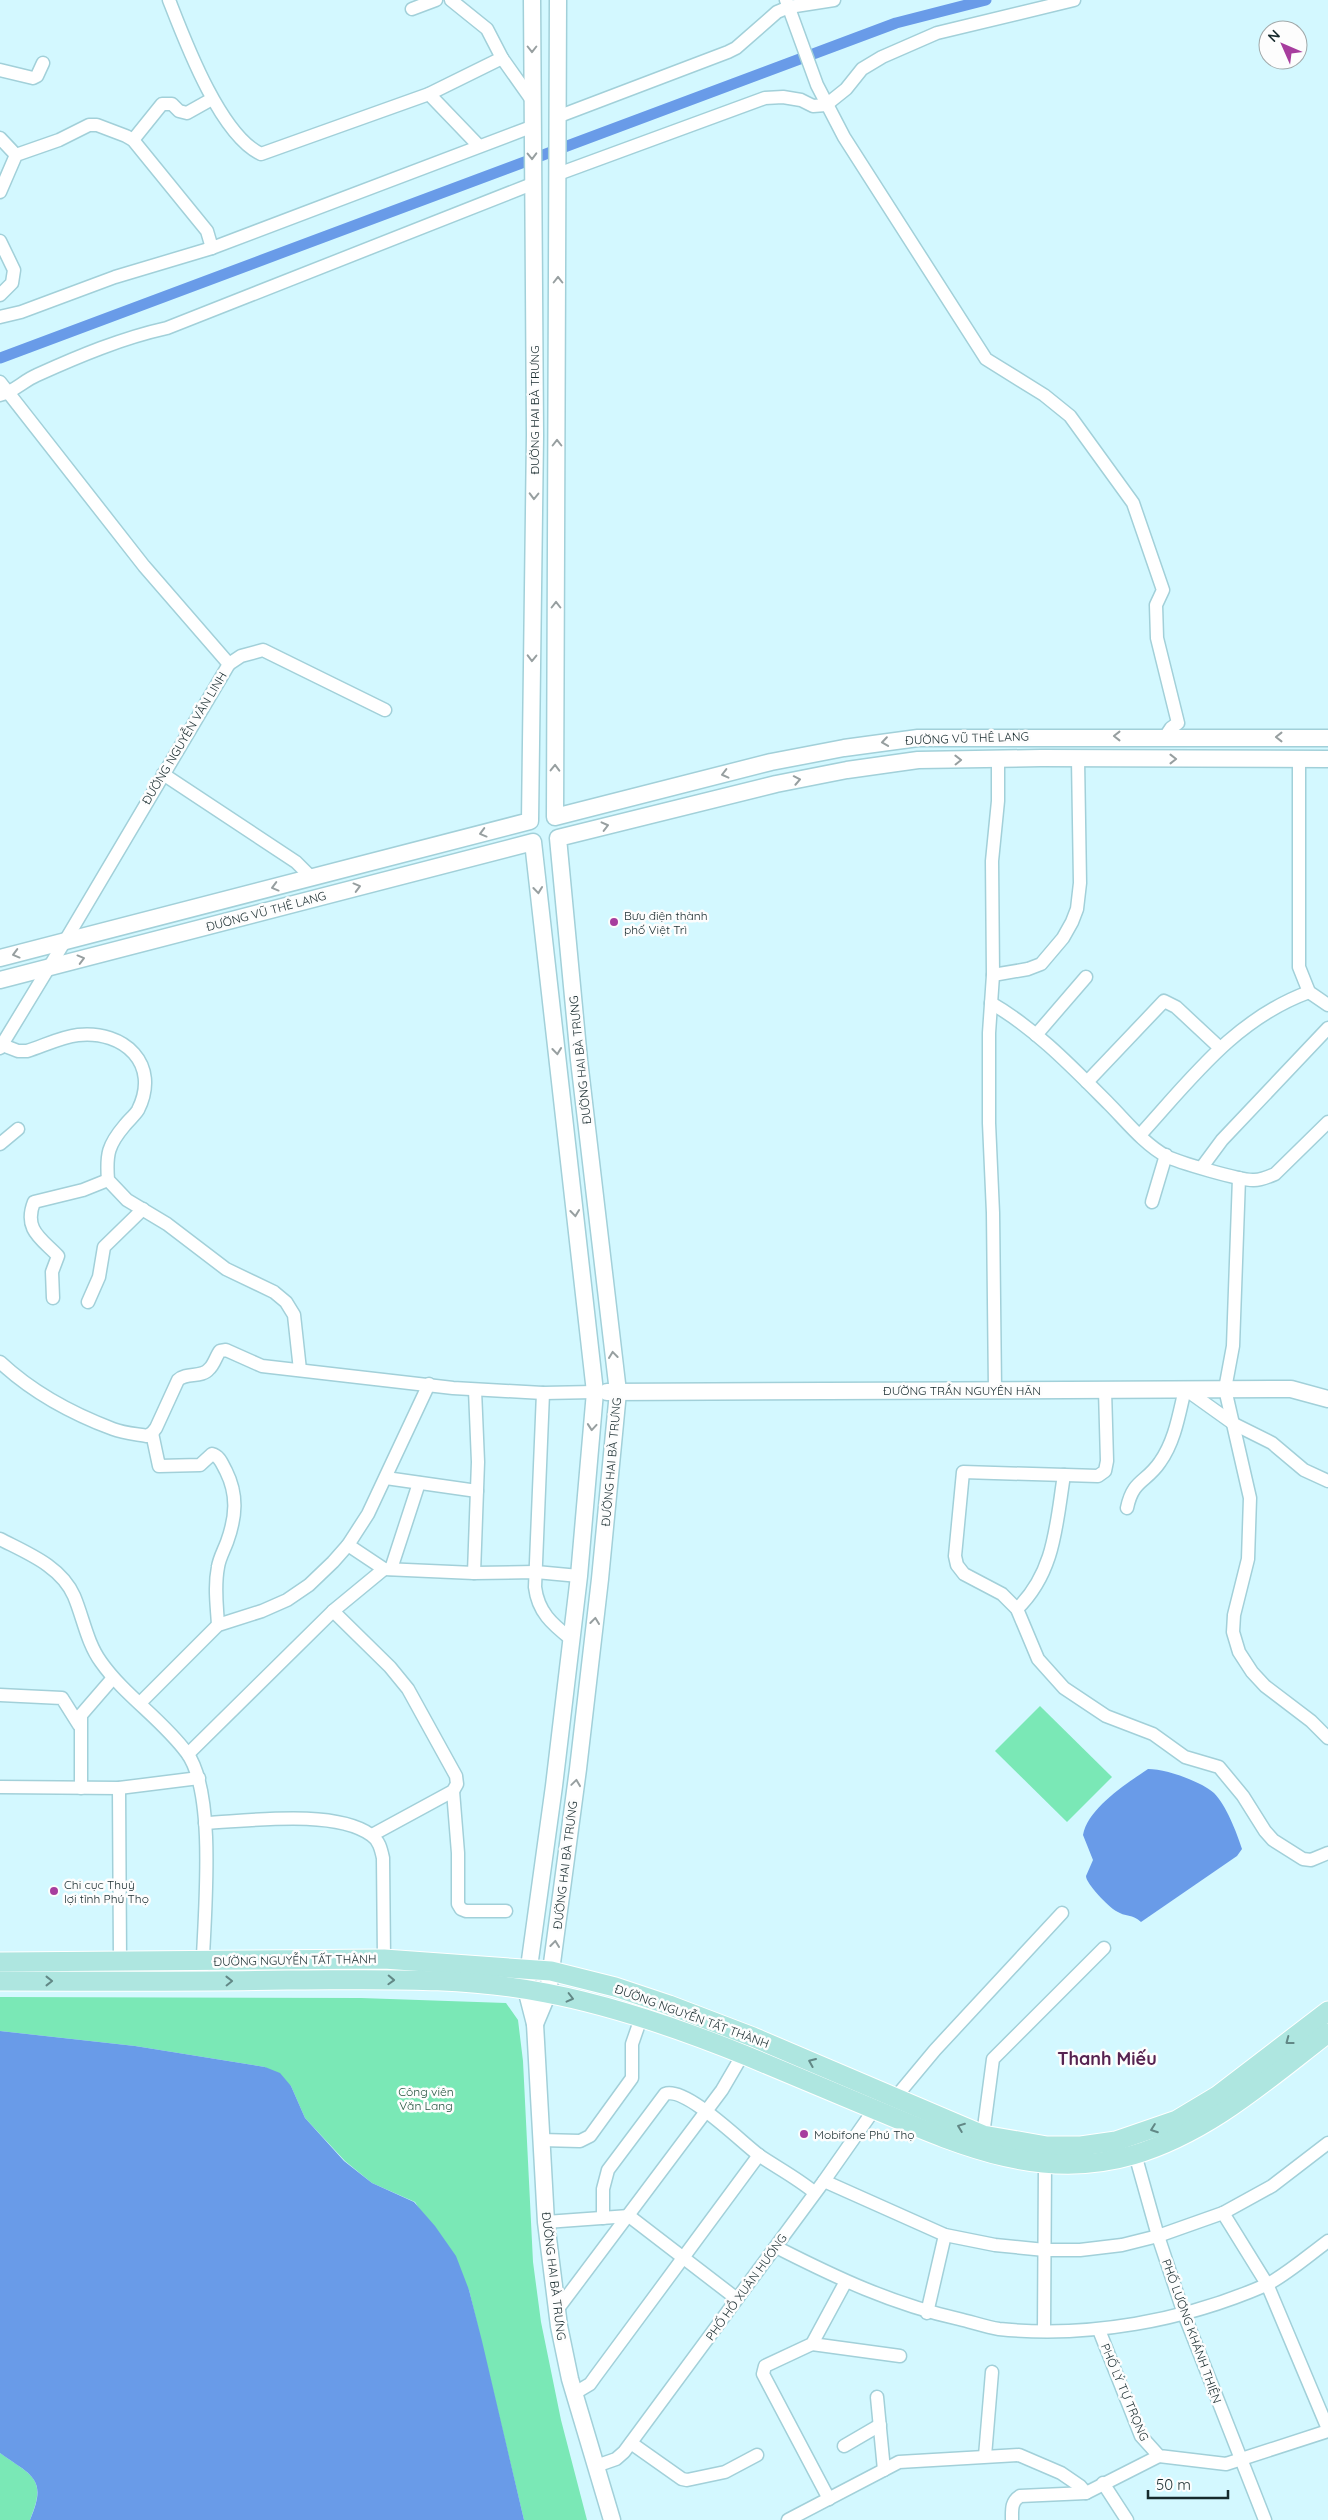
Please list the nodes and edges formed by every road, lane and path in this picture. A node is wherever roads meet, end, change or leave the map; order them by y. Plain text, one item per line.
1 (169, 0) edge
2 (436, 0) edge
3 (451, 0) edge
4 (532, 0) edge
5 (558, 0) edge
6 (834, 0) edge
7 (1074, 0) edge
8 (788, 4) edge
9 (412, 9) dead end
10 (502, 58) junction
11 (43, 63) dead end
12 (0, 70) edge
13 (429, 94) junction
14 (212, 98) junction
15 (531, 98) junction
16 (557, 100) junction
17 (826, 105) junction
18 (557, 118) junction
19 (531, 127) junction
20 (0, 138) edge
21 (133, 140) junction
22 (478, 146) junction
23 (16, 155) junction
24 (558, 174) junction
25 (532, 184) junction
26 (0, 192) edge
27 (558, 205) junction
28 (532, 207) junction
29 (0, 242) edge
30 (212, 248) junction
31 (0, 295) edge
32 (0, 317) edge
33 (3, 389) edge
34 (229, 664) junction
35 (385, 710) dead end
36 (1165, 737) junction
37 (1328, 738) edge
38 (909, 739) junction
39 (1078, 759) junction
40 (1299, 759) junction
41 (998, 760) junction
42 (1328, 760) edge
43 (912, 761) junction
44 (163, 774) junction
45 (555, 817) junction
46 (530, 821) junction
47 (558, 838) junction
48 (533, 842) junction
49 (312, 878) junction
50 (65, 942) junction
51 (0, 958) edge
52 (50, 967) junction
53 (993, 975) junction
54 (1086, 977) dead end
55 (0, 980) edge
56 (1309, 992) junction
57 (991, 1003) junction
58 (1328, 1005) edge
59 (1328, 1028) edge
60 (1036, 1035) junction
61 (0, 1046) edge
62 (1220, 1048) junction
63 (1087, 1082) junction
64 (1328, 1122) edge
65 (18, 1128) dead end
66 (1140, 1135) junction
67 (0, 1144) edge
68 (1166, 1156) junction
69 (1202, 1167) junction
70 (1239, 1178) junction
71 (108, 1180) junction
72 (1152, 1202) dead end
73 (143, 1209) junction
74 (53, 1298) dead end
75 (88, 1302) dead end
76 (0, 1362) edge
77 (300, 1370) junction
78 (429, 1384) junction
79 (1185, 1389) junction
80 (1225, 1389) junction
81 (475, 1390) junction
82 (995, 1390) junction
83 (1105, 1390) junction
84 (595, 1392) junction
85 (618, 1392) junction
86 (543, 1393) junction
87 (1328, 1399) edge
88 (1234, 1424) junction
89 (152, 1434) junction
90 (1064, 1475) junction
91 (386, 1478) junction
92 (1328, 1481) edge
93 (419, 1482) junction
94 (477, 1491) junction
95 (1127, 1508) dead end
96 (0, 1539) edge
97 (348, 1545) junction
98 (388, 1569) junction
99 (536, 1572) junction
100 (474, 1573) junction
101 (578, 1576) junction
102 (1017, 1609) junction
103 (333, 1610) junction
104 (218, 1626) junction
105 (571, 1639) junction
106 (113, 1678) junction
107 (0, 1694) edge
108 (140, 1703) junction
109 (80, 1725) junction
110 (1328, 1738) edge
111 (188, 1754) junction
112 (200, 1778) junction
113 (0, 1787) edge
114 (81, 1788) junction
115 (119, 1788) junction
116 (452, 1791) junction
117 (205, 1823) junction
118 (372, 1835) junction
119 (1328, 1853) edge
120 (506, 1911) dead end
121 (1062, 1913) dead end
122 (1104, 1948) dead end
123 (384, 1959) junction
124 (202, 1961) junction
125 (0, 1962) edge
126 (120, 1962) junction
127 (528, 1968) junction
128 (551, 1971) junction
129 (0, 1981) edge
130 (202, 1981) junction
131 (526, 1989) junction
132 (548, 1993) junction
133 (1328, 2011) edge
134 (641, 2018) junction
135 (535, 2024) junction
136 (1328, 2033) edge
137 (743, 2054) junction
138 (884, 2100) junction
139 (705, 2111) junction
140 (982, 2135) junction
141 (541, 2140) junction
142 (1328, 2143) edge
143 (1133, 2146) junction
144 (759, 2155) junction
145 (1046, 2163) junction
146 (824, 2181) junction
147 (814, 2192) junction
148 (1223, 2213) junction
149 (629, 2216) junction
150 (603, 2218) junction
151 (546, 2222) junction
152 (946, 2235) junction
153 (1158, 2236) junction
154 (1328, 2242) edge
155 (776, 2247) junction
156 (1045, 2250) junction
157 (684, 2256) junction
158 (845, 2283) junction
159 (1267, 2284) junction
160 (737, 2299) junction
161 (557, 2310) junction
162 (927, 2313) junction
163 (1184, 2314) junction
164 (1044, 2330) junction
165 (1099, 2330) junction
166 (812, 2344) junction
167 (900, 2356) dead end
168 (992, 2372) dead end
169 (575, 2394) junction
170 (878, 2397) dead end
171 (880, 2425) junction
172 (1328, 2430) edge
173 (631, 2443) junction
174 (844, 2446) dead end
175 (757, 2455) dead end
176 (985, 2456) junction
177 (1159, 2456) junction
178 (1240, 2459) junction
179 (596, 2466) junction
180 (884, 2470) junction
181 (1103, 2482) junction
182 (1086, 2493) junction
183 (829, 2499) junction
184 (612, 2519) edge
185 (788, 2520) edge
186 (1012, 2520) edge
187 (1127, 2520) edge
188 (1265, 2520) edge

1 - 14 street
2 - 9 street
3 - 10 street
4 -> 15 street, ĐƯỜNG HAI BÀ TRƯNG
5 - 16 street, ĐƯỜNG HAI BÀ TRƯNG
6 - 8 street
7 - 17 street
8 - 17 street
8 - 18 street
10 - 13 street
10 - 15 street
11 - 12 street
13 - 14 street
13 - 22 street
14 - 21 street
15 - 16 street
15 - 19 street, ĐƯỜNG HAI BÀ TRƯNG
16 - 18 street, ĐƯỜNG HAI BÀ TRƯNG
17 - 24 street
17 - 36 street
18 - 24 street, ĐƯỜNG HAI BÀ TRƯNG
19 - 22 street
19 -> 25 street, ĐƯỜNG HAI BÀ TRƯNG
20 - 23 street
21 - 23 street
21 - 30 street
22 - 30 street
23 - 26 street
24 - 27 street, ĐƯỜNG HAI BÀ TRƯNG
25 - 28 street, ĐƯỜNG HAI BÀ TRƯNG
25 - 33 street
27 - 28 street
45 -> 27 street, ĐƯỜNG HAI BÀ TRƯNG
28 -> 46 street, ĐƯỜNG HAI BÀ TRƯNG
29 - 31 street
30 - 32 street
33 - 34 street, ĐƯỜNG NGUYỄN VĂN LINH
34 - 35 street
34 - 44 street, ĐƯỜNG NGUYỄN VĂN LINH
37 -> 36 street, ĐƯỜNG VŨ THÊ LANG
36 -> 38 street, ĐƯỜNG VŨ THÊ LANG
38 - 43 street
38 -> 45 street, ĐƯỜNG VŨ THÊ LANG
39 -> 40 street, ĐƯỜNG VŨ THÊ LANG
39 - 41 street, ĐƯỜNG VŨ THÊ LANG
39 - 53 street
40 - 42 street, ĐƯỜNG VŨ THÊ LANG
40 - 56 street
43 -> 41 street, ĐƯỜNG VŨ THÊ LANG
41 - 53 street
47 -> 43 street, ĐƯỜNG VŨ THÊ LANG
44 - 49 street
44 - 50 street, ĐƯỜNG NGUYỄN VĂN LINH
45 - 46 street
45 - 47 street
46 - 48 street
46 -> 49 street, ĐƯỜNG VŨ THÊ LANG
47 - 48 street
85 -> 47 street, ĐƯỜNG HAI BÀ TRƯNG
52 -> 48 street, ĐƯỜNG VŨ THÊ LANG
48 -> 84 street, ĐƯỜNG HAI BÀ TRƯNG
49 -> 50 street, ĐƯỜNG VŨ THÊ LANG
50 -> 51 street, ĐƯỜNG VŨ THÊ LANG
50 - 52 street, ĐƯỜNG NGUYỄN VĂN LINH
52 - 55 street, ĐƯỜNG VŨ THÊ LANG
52 - 61 street, ĐƯỜNG NGUYỄN VĂN LINH
53 - 57 street
54 - 60 street
56 - 58 street
56 - 62 street
57 - 60 street
57 - 82 street
59 - 69 street
60 - 63 street
61 - 71 street
62 - 63 street
62 - 66 street
63 - 66 street
64 - 70 street
65 - 67 street
66 - 68 street
68 - 69 street
68 - 72 street
69 - 70 street
70 - 80 street
71 - 73 street
71 - 74 street
73 - 75 street
73 - 77 street
76 - 89 street
77 - 78 street
77 - 89 street
78 - 81 street
78 - 91 street
79 - 80 street, ĐƯỜNG TRẦN NGUYÊN HÃN
79 - 83 street, ĐƯỜNG TRẦN NGUYÊN HÃN
79 - 88 street
79 - 95 street
80 - 87 street, ĐƯỜNG TRẦN NGUYÊN HÃN
80 - 88 street
81 - 86 street
81 - 94 street
82 - 83 street, ĐƯỜNG TRẦN NGUYÊN HÃN
82 - 85 street, ĐƯỜNG TRẦN NGUYÊN HÃN
83 - 90 street
84 - 85 street, ĐƯỜNG TRẦN NGUYÊN HÃN
84 - 86 street
84 -> 101 street, ĐƯỜNG HAI BÀ TRƯNG
128 -> 85 street, ĐƯỜNG HAI BÀ TRƯNG
86 - 99 street
88 - 92 street
88 - 110 street
89 - 104 street
90 - 102 street
90 - 102 street
91 - 93 street
91 - 97 street
93 - 94 street
93 - 98 street
94 - 100 street
96 - 106 street
97 - 98 street
97 - 104 street
98 - 100 street
98 - 103 street
99 - 100 street
99 - 101 street
99 - 105 street
101 - 105 street, ĐƯỜNG HAI BÀ TRƯNG
102 - 119 street
103 - 111 street
103 - 116 street
104 - 108 street
105 - 127 street, ĐƯỜNG HAI BÀ TRƯNG
106 - 108 street
106 - 109 street
107 - 109 street
108 - 111 street
109 - 114 street
111 - 112 street
112 - 115 street
112 - 117 street
113 - 114 street
114 - 115 street
115 - 126 street
116 - 118 street
116 - 120 street
117 - 118 street
117 - 124 street
118 - 123 street
121 - 138 street, PHỐ HỒ XUÂN HƯƠNG
122 - 140 street
123 - 124 main road, ĐƯỜNG NGUYỄN TẤT THÀNH
123 - 127 main road, ĐƯỜNG NGUYỄN TẤT THÀNH
124 - 126 main road, ĐƯỜNG NGUYỄN TẤT THÀNH
124 - 130 street
125 - 126 main road, ĐƯỜNG NGUYỄN TẤT THÀNH
127 - 128 main road, ĐƯỜNG NGUYỄN TẤT THÀNH
127 - 131 street, ĐƯỜNG HAI BÀ TRƯNG
128 - 132 street, ĐƯỜNG HAI BÀ TRƯNG
138 -> 128 main road, ĐƯỜNG NGUYỄN TẤT THÀNH
129 -> 130 main road, ĐƯỜNG NGUYỄN TẤT THÀNH
130 -> 131 main road, ĐƯỜNG NGUYỄN TẤT THÀNH
131 - 132 main road, ĐƯỜNG NGUYỄN TẤT THÀNH
131 - 135 street, ĐƯỜNG HAI BÀ TRƯNG
132 -> 134 main road, ĐƯỜNG NGUYỄN TẤT THÀNH
132 - 135 street, ĐƯỜNG HAI BÀ TRƯNG
133 -> 143 main road, ĐƯỜNG NGUYỄN TẤT THÀNH
134 - 137 main road, ĐƯỜNG NGUYỄN TẤT THÀNH
134 - 141 street
135 - 141 street, ĐƯỜNG HAI BÀ TRƯNG
136 - 143 main road, ĐƯỜNG NGUYỄN TẤT THÀNH
137 - 138 main road, ĐƯỜNG NGUYỄN TẤT THÀNH
137 - 139 street
140 -> 138 main road, ĐƯỜNG NGUYỄN TẤT THÀNH
138 - 145 main road, ĐƯỜNG NGUYỄN TẤT THÀNH
138 - 146 street, PHỐ HỒ XUÂN HƯƠNG
139 - 144 street
139 - 149 street
139 - 150 street
140 - 143 main road, ĐƯỜNG NGUYỄN TẤT THÀNH
141 - 151 street, ĐƯỜNG HAI BÀ TRƯNG
142 - 148 street
143 - 145 main road, ĐƯỜNG NGUYỄN TẤT THÀNH
143 - 153 street, PHỐ LƯƠNG KHÁNH THIỆN
144 - 147 street
144 - 157 street
145 - 156 street
146 - 147 street, PHỐ HỒ XUÂN HƯƠNG
146 - 152 street
147 - 155 street, PHỐ HỒ XUÂN HƯƠNG
148 - 153 street
148 - 159 street
149 - 150 street
149 - 157 street
149 - 161 street
150 - 151 street
151 - 161 street, ĐƯỜNG HAI BÀ TRƯNG
152 - 156 street
152 - 162 street
153 - 156 street
153 - 163 street, PHỐ LƯƠNG KHÁNH THIỆN
154 - 159 street
155 - 158 street
155 - 160 street, PHỐ HỒ XUÂN HƯƠNG
156 - 164 street
157 - 160 street
157 - 169 street
158 - 162 street
158 - 166 street
159 - 163 street
159 - 172 street
160 - 173 street, PHỐ HỒ XUÂN HƯƠNG
161 - 169 street, ĐƯỜNG HAI BÀ TRƯNG
162 - 164 street
163 - 165 street
163 - 178 street, PHỐ LƯƠNG KHÁNH THIỆN
164 - 165 street
165 - 177 street, PHỐ LÝ TỰ TRỌNG
166 - 167 street
166 - 183 street
168 - 176 street
169 - 179 street, ĐƯỜNG HAI BÀ TRƯNG
170 - 171 street
171 - 174 street
171 - 180 street
172 - 178 street
173 - 175 street
173 - 179 street, PHỐ HỒ XUÂN HƯƠNG
176 - 180 street
176 - 182 street
177 - 178 street
177 - 181 street
178 - 188 street, PHỐ LƯƠNG KHÁNH THIỆN
179 - 184 street, ĐƯỜNG HAI BÀ TRƯNG
180 - 183 street
181 - 182 street
181 - 187 street
182 - 186 street
183 - 185 street

